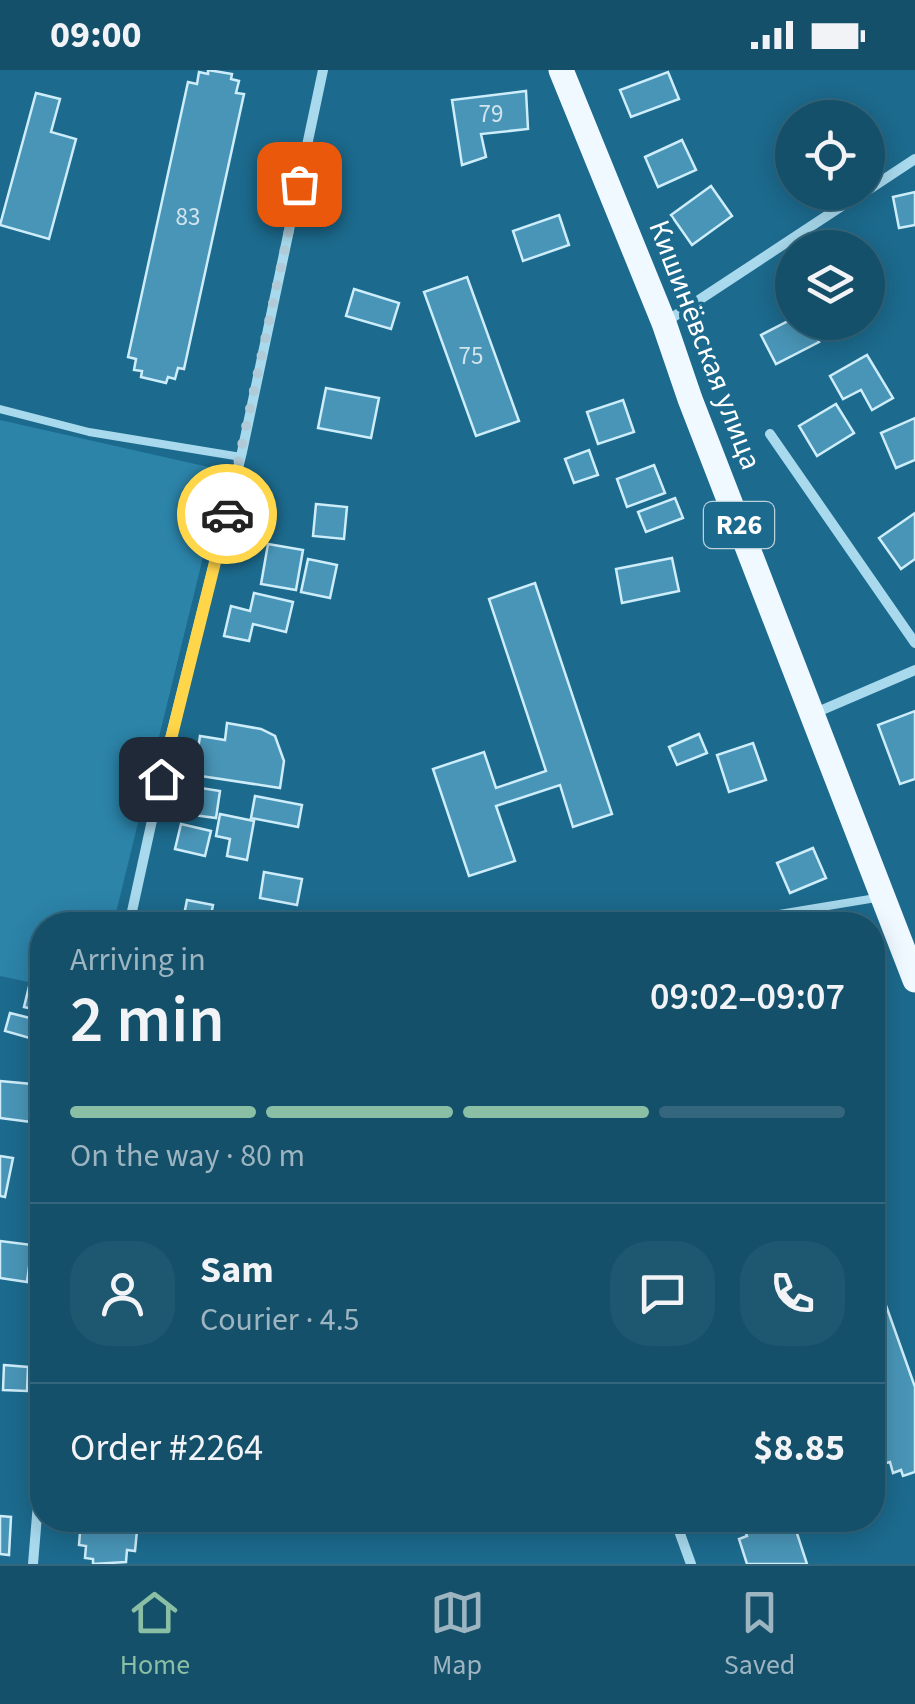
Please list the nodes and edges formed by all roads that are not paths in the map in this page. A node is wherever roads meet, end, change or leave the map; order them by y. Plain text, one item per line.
1 (323, 70) edge
2 (561, 70) edge
3 (915, 159) edge
4 (885, 178) edge
5 (836, 210) edge
6 (664, 323) junction
7 (0, 409) edge
8 (770, 434) dead end
9 (241, 458) junction
10 (915, 642) edge
11 (915, 670) edge
12 (812, 715) junction
13 (882, 896) junction
14 (132, 912) edge
15 (789, 912) edge
16 (915, 980) edge
17 (36, 1532) edge
18 (680, 1532) edge
19 (33, 1564) edge
20 (691, 1564) edge

1 - 9 street
2 - 6 main road, Кишинёвская улица / R26
3 - 4 street
5 - 6 street
6 - 12 main road, Кишинёвская улица / R26
7 - 9 lane
8 - 10 street
9 - 14 street
11 - 12 street
12 - 13 main road, Кишинёвская улица / R26
13 - 15 lane
13 - 16 main road, Кишинёвская улица / R26
17 - 19 street
18 - 20 street

